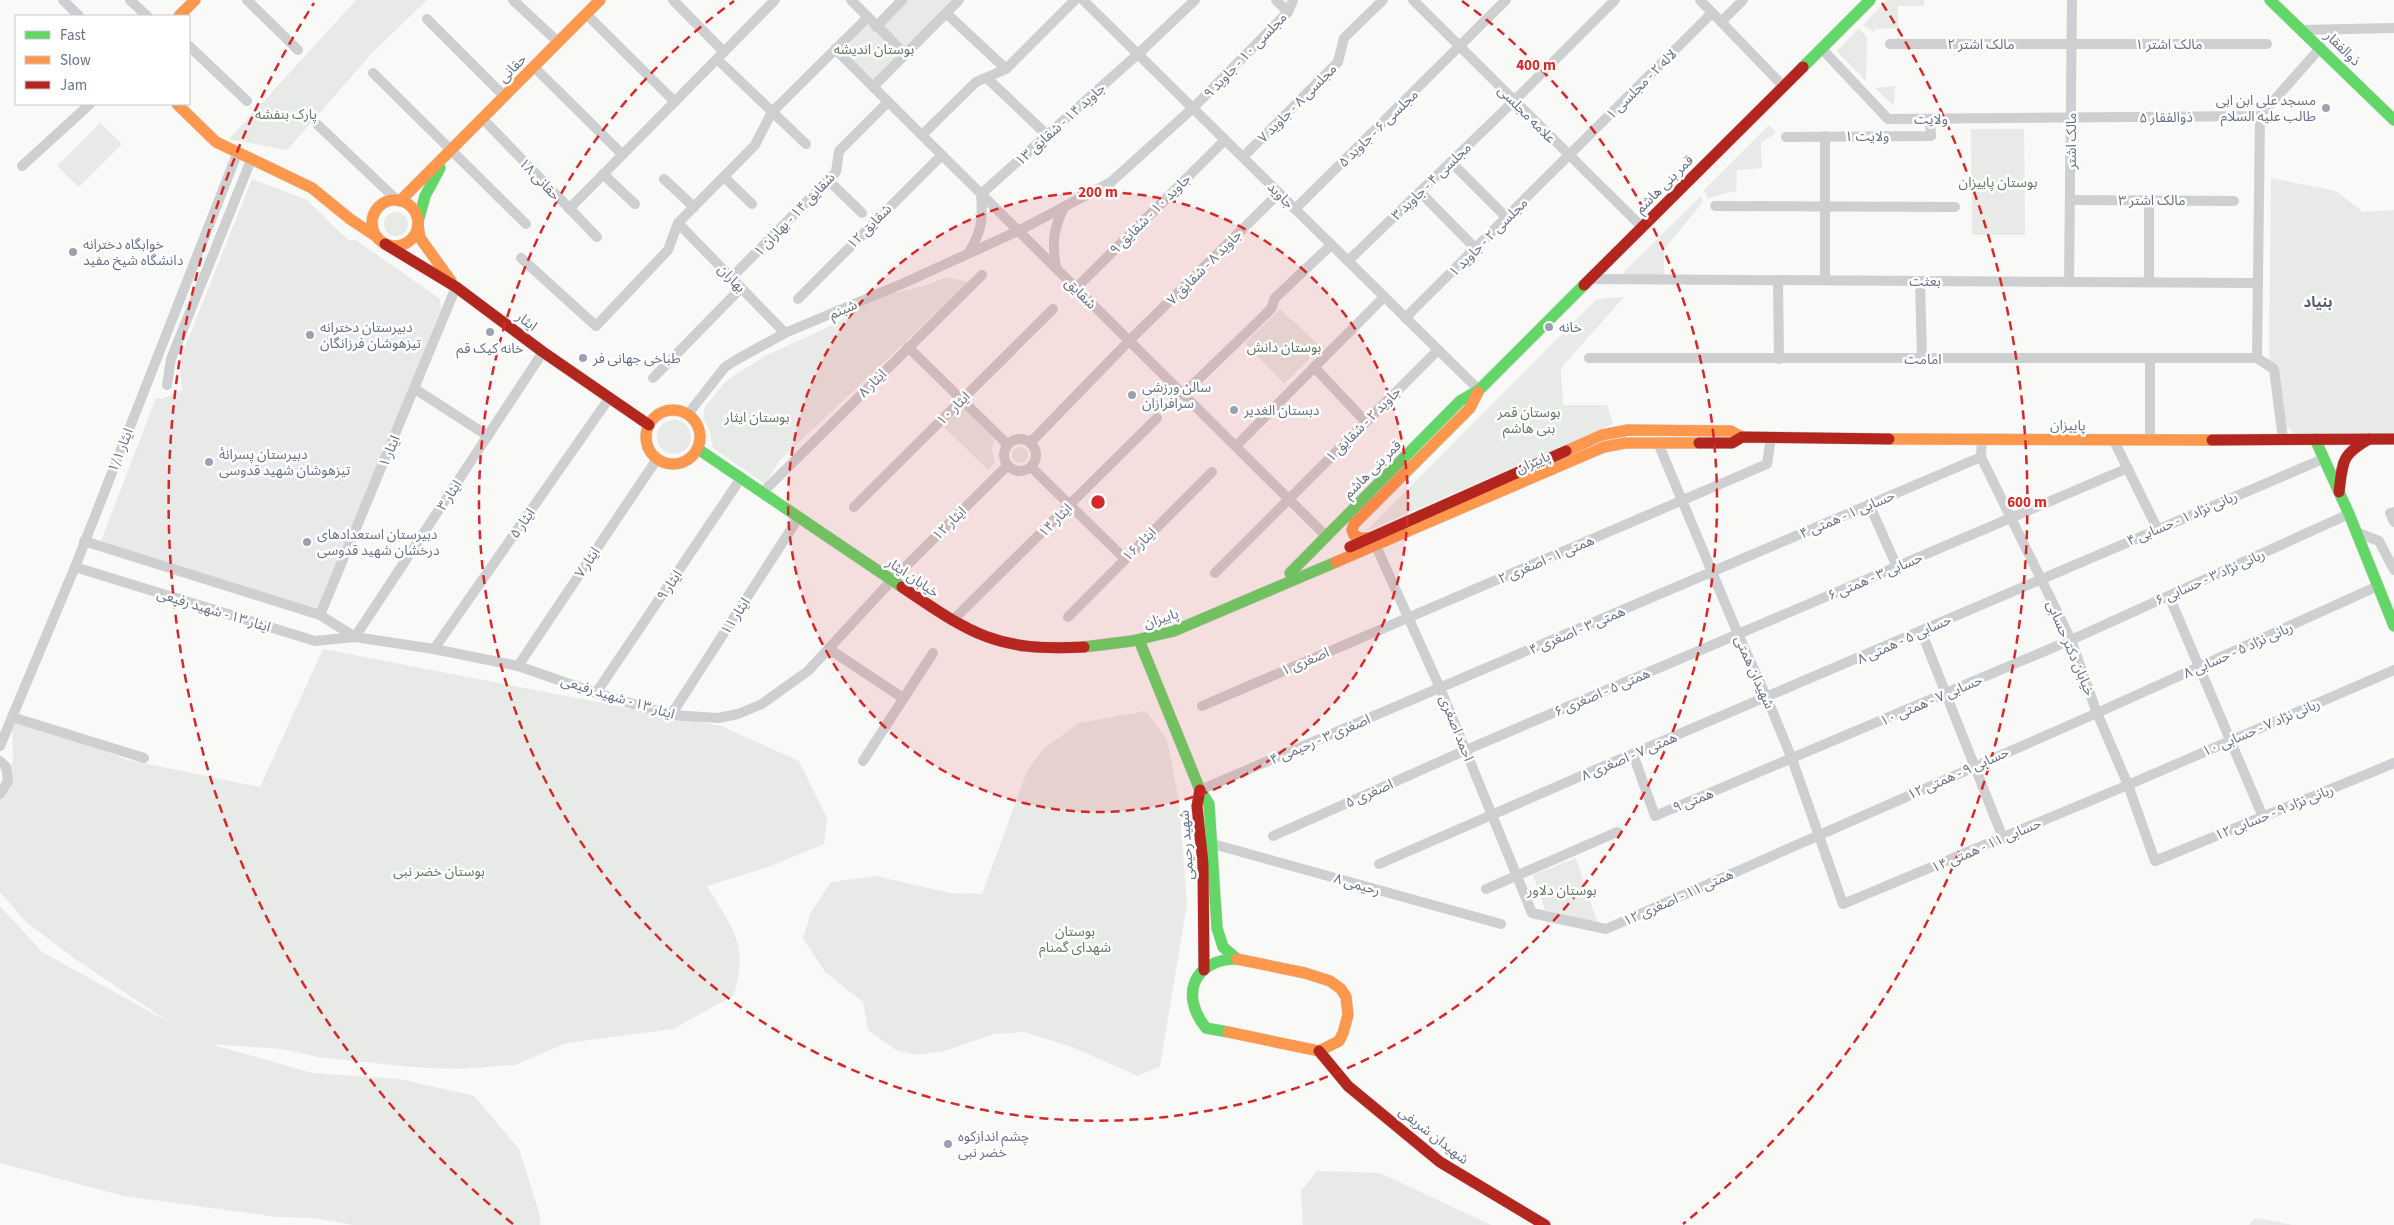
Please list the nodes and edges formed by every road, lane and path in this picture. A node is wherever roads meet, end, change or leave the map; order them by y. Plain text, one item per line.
1 (63, 0) edge
2 (130, 0) edge
3 (195, 0) edge
4 (247, 0) edge
5 (513, 0) edge
6 (600, 0) edge
7 (673, 0) edge
8 (774, 0) edge
9 (851, 0) edge
10 (902, 0) edge
11 (959, 0) edge
12 (1075, 0) edge
13 (1084, 0) edge
14 (1196, 0) edge
15 (1276, 0) edge
16 (1293, 0) edge
17 (1382, 0) edge
18 (1413, 0) edge
19 (1506, 0) edge
20 (1615, 0) edge
21 (1742, 0) edge
22 (1870, 0) edge
23 (2072, 0) edge
24 (2270, 0) edge
25 (1702, 1) edge
26 (1288, 12) junction
27 (946, 13) junction
28 (1712, 13) junction
29 (586, 14) junction
30 (78, 15) edge
31 (146, 15) edge
32 (180, 15) edge
33 (868, 18) junction
34 (427, 19) dead end
35 (1721, 22) junction
36 (876, 27) junction
37 (2394, 28) edge
38 (2302, 30) junction
39 (558, 42) junction
40 (1890, 44) dead end
41 (2072, 44) junction
42 (2267, 44) dead end
43 (190, 47) edge
44 (2321, 47) junction
45 (1460, 48) junction
46 (836, 49) junction
47 (1822, 49) junction
48 (298, 50) dead end
49 (905, 54) junction
50 (1138, 54) junction
51 (720, 56) junction
52 (534, 67) junction
53 (1006, 69) junction
54 (373, 73) dead end
55 (988, 79) junction
56 (873, 86) junction
57 (1784, 86) junction
58 (505, 97) junction
59 (246, 101) dead end
60 (1514, 101) junction
61 (675, 102) junction
62 (888, 102) junction
63 (89, 105) edge
64 (178, 105) edge
65 (1193, 108) junction
66 (772, 112) junction
67 (2260, 116) junction
68 (2071, 118) junction
69 (1930, 119) junction
70 (483, 120) junction
71 (2394, 120) edge
72 (318, 125) dead end
73 (922, 135) junction
74 (1047, 135) junction
75 (1825, 136) junction
76 (1786, 137) dead end
77 (1225, 140) junction
78 (806, 144) dead end
79 (237, 154) junction
80 (449, 154) junction
81 (622, 154) junction
82 (942, 155) junction
83 (1570, 156) junction
84 (1243, 157) junction
85 (251, 160) junction
86 (1451, 162) junction
87 (22, 166) dead end
88 (603, 174) junction
89 (724, 177) junction
90 (664, 179) dead end
91 (828, 180) junction
92 (1420, 192) junction
93 (1279, 193) junction
94 (981, 194) junction
95 (2071, 200) junction
96 (2149, 200) junction
97 (399, 201) junction
98 (2234, 201) dead end
99 (635, 204) dead end
100 (752, 204) dead end
101 (1715, 206) dead end
102 (1825, 206) junction
103 (694, 207) junction
104 (1064, 207) junction
105 (1955, 207) dead end
106 (569, 209) junction
107 (1295, 209) junction
108 (862, 213) dead end
109 (374, 217) junction
110 (1506, 218) junction
111 (350, 219) junction
112 (678, 223) junction
113 (418, 224) junction
114 (526, 224) dead end
115 (1642, 227) junction
116 (1018, 231) junction
117 (597, 237) dead end
118 (381, 240) junction
119 (1331, 245) junction
120 (1476, 249) junction
121 (969, 253) junction
122 (521, 258) dead end
123 (1348, 261) junction
124 (1056, 268) junction
125 (982, 274) dead end
126 (731, 278) junction
127 (1592, 279) junction
128 (1778, 280) junction
129 (1825, 280) junction
130 (1920, 281) junction
131 (2070, 282) junction
132 (2149, 282) junction
133 (2258, 283) junction
134 (456, 287) junction
135 (741, 288) junction
136 (1076, 288) junction
137 (1384, 297) junction
138 (798, 299) dead end
139 (1053, 309) dead end
140 (1405, 318) junction
141 (785, 333) junction
142 (1129, 341) junction
143 (908, 347) junction
144 (1438, 350) junction
145 (543, 352) junction
146 (1589, 358) dead end
147 (2257, 358) junction
148 (1922, 359) junction
149 (2150, 359) junction
150 (1779, 360) junction
151 (1314, 367) junction
152 (654, 378) dead end
153 (167, 385) dead end
154 (415, 389) junction
155 (1479, 390) junction
156 (1182, 394) junction
157 (610, 397) junction
158 (961, 399) junction
159 (688, 414) junction
160 (1157, 418) dead end
161 (1365, 421) junction
162 (648, 425) junction
163 (1660, 430) junction
164 (488, 436) junction
165 (1742, 437) junction
166 (1771, 437) junction
167 (2372, 438) junction
168 (2394, 438) edge
169 (1982, 439) junction
170 (2283, 439) junction
171 (2315, 439) junction
172 (2150, 440) junction
173 (2114, 441) junction
174 (1030, 443) junction
175 (1658, 443) junction
176 (1008, 444) junction
177 (1236, 446) junction
178 (698, 449) junction
179 (1981, 457) junction
180 (657, 459) junction
181 (2323, 459) junction
182 (1007, 466) junction
183 (1031, 467) junction
184 (2128, 468) junction
185 (1212, 472) dead end
186 (741, 478) junction
187 (763, 492) junction
188 (2339, 493) junction
189 (1288, 498) junction
190 (1684, 501) junction
191 (1869, 504) junction
192 (1070, 505) junction
193 (854, 507) dead end
194 (2350, 514) junction
195 (799, 517) junction
196 (2011, 518) junction
197 (2157, 528) junction
198 (2356, 532) junction
199 (1326, 537) junction
200 (84, 541) junction
201 (1373, 542) junction
202 (1125, 559) junction
203 (74, 567) junction
204 (1897, 567) junction
205 (2394, 570) edge
206 (1713, 571) junction
207 (1215, 573) dead end
208 (1290, 573) junction
209 (2040, 579) junction
210 (892, 580) junction
211 (2378, 586) junction
212 (2169, 596) junction
213 (320, 615) junction
214 (1068, 617) dead end
215 (1408, 617) junction
216 (952, 621) junction
217 (2394, 626) edge
218 (1921, 632) junction
219 (1738, 634) junction
220 (355, 638) junction
221 (1139, 640) junction
222 (2071, 640) junction
223 (829, 649) junction
224 (434, 650) junction
225 (933, 653) dead end
226 (518, 666) junction
227 (2199, 667) junction
228 (2394, 670) edge
229 (1440, 688) junction
230 (596, 693) junction
231 (1946, 694) junction
232 (904, 698) junction
233 (1767, 698) junction
234 (1202, 706) dead end
235 (2098, 713) junction
236 (671, 715) junction
237 (12, 717) junction
238 (2231, 741) junction
239 (0, 746) edge
240 (1466, 750) junction
241 (1633, 754) junction
242 (144, 758) dead end
243 (1792, 760) junction
244 (863, 761) dead end
245 (0, 762) edge
246 (2394, 763) edge
247 (1974, 765) junction
248 (2128, 785) junction
249 (1200, 790) junction
250 (0, 794) edge
251 (1492, 815) junction
252 (2263, 817) junction
253 (1617, 832) dead end
254 (1820, 835) junction
255 (1273, 836) dead end
256 (2003, 838) junction
257 (1213, 844) junction
258 (2155, 861) joint
259 (1379, 864) dead end
260 (1516, 876) junction
261 (1486, 889) dead end
262 (1843, 904) joint
263 (1532, 913) joint
264 (1501, 924) dead end
265 (1237, 959) junction
266 (1204, 970) junction
267 (1319, 1051) junction
268 (1545, 1225) edge

1 - 30 street
2 - 31 street
3 - 32 street
4 - 48 street
5 - 39 street
6 - 29 street, حقانی
7 - 51 street
8 - 51 street
9 - 33 street
10 - 36 street
11 - 27 street
12 - 53 street
13 - 50 street, جاوید
14 - 50 street, جاوید ۱۴ - شقایق ۱۳
15 - 26 street
16 - 26 street, مجلسی ۱۰ - جاوید ۹
17 - 84 street, مجلسی ۸ - جاوید ۷
18 - 45 street, علامه مجلسی
19 - 45 street, مجلسی ۶ - جاوید ۵
20 - 60 street, مجلسی ۴ - جاوید ۳
21 - 35 street
22 - 47 street, قمر بنی هاشم
23 - 41 street, مالک اشتر
24 - 38 street, ذوالفقار
25 - 28 street
26 - 65 street, مجلسی ۱۰ - جاوید ۹
27 - 49 street
27 - 53 street
28 - 35 street
28 - 83 street, لاله ۲ - مجلسی ۱
29 - 39 street, حقانی
29 - 61 street
33 - 36 street
33 - 46 street
34 - 58 street
35 - 57 street
36 - 49 street
37 - 38 street
38 - 44 street, ذوالفقار
39 - 52 street, حقانی
40 - 41 street, مالک اشتر ۲
41 - 42 street, مالک اشتر ۱
41 - 68 street, مالک اشتر
43 - 59 street
44 - 67 street
44 - 71 street, ذوالفقار
45 - 60 street, علامه مجلسی
45 - 107 street, مجلسی ۶ - جاوید ۵
46 - 56 street, شقایق
46 - 66 street
47 - 57 street, قمر بنی هاشم
47 - 69 street, ولایت
49 - 56 street
50 - 65 street, جاوید
50 - 74 street, جاوید ۱۴ - شقایق ۱۳
51 - 61 street
51 - 66 street
52 - 58 street, حقانی
52 - 81 street
53 - 55 street
54 - 80 street
55 - 73 street
55 - 74 street
56 - 62 street, شقایق
57 - 115 street, قمر بنی هاشم
58 - 70 street, حقانی
60 - 83 street, علامه مجلسی
60 - 86 street, مجلسی ۴ - جاوید ۳
61 - 81 street
62 - 73 street, شقایق
62 - 91 street, شقایق ۱۴ - بهاران ۱
63 - 87 street
64 - 79 street
65 - 77 street, جاوید
65 - 104 street, مجلسی ۱۰ - جاوید ۹
66 - 78 street
66 - 89 street
67 - 68 street, ذوالفقار ۵
67 - 133 street
68 - 69 street, ولایت
68 - 95 street, مالک اشتر
69 - 75 street, ولایت ۱
70 - 80 street, حقانی
70 - 106 street, حقانی ۱۸
72 - 97 street
73 - 82 street, شقایق
74 - 94 street, جاوید ۱۴ - شقایق ۱۳
75 - 76 street, ولایت ۱
75 - 102 street
77 - 84 street, جاوید
77 - 136 street, جاوید ۱۰ - شقایق ۹
79 - 85 street
79 - 200 street, ایثار ۱/۱
80 - 97 street, حقانی
80 - 113 street
80 - 114 street
81 - 88 street
82 - 94 street, شقایق
82 - 138 street, شقایق ۱۲
83 - 110 street, مجلسی ۲ - جاوید ۱
83 - 115 street, علامه مجلسی
84 - 93 street, جاوید
85 - 111 street
85 - 153 street
86 - 92 street, مجلسی ۴ - جاوید ۳
86 - 110 street
88 - 99 street
88 - 106 street
89 - 100 street
89 - 103 street
90 - 103 street
91 - 108 street
91 - 126 street, شقایق ۱۴ - بهاران ۱
92 - 120 street
92 - 123 street, مجلسی ۴ - جاوید ۳
93 - 107 street, جاوید
93 - 142 street, جاوید ۸ - شقایق ۷
94 - 116 street, شقایق
94 - 121 street
95 - 96 street, مالک اشتر ۳
95 - 131 street, مالک اشتر
96 - 98 street, مالک اشتر ۳
96 - 132 street
97 - 109 street
97 - 113 street
101 - 102 street
102 - 105 street
102 - 129 street
103 - 112 street
104 - 116 street, شبنم
104 - 124 street
106 - 117 street, حقانی ۱۸
107 - 119 street, جاوید
109 - 111 street
109 - 118 street
110 - 120 street, مجلسی ۲ - جاوید ۱
111 - 118 street, ایثار
112 - 122 street
112 - 126 street, بهاران
113 - 118 street
113 - 134 street
115 - 127 street, قمر بنی هاشم
116 - 121 street, شبنم
116 - 124 street, شقایق
118 - 134 street, ایثار
119 - 123 street, جاوید
119 - 156 street
120 - 140 street, مجلسی ۲ - جاوید ۱
121 - 141 street, شبنم
123 - 137 street, جاوید
124 - 136 street, شقایق
125 - 143 street, ایثار ۸
126 - 135 street, بهاران
127 - 128 street, بعثت
127 - 155 street, قمر بنی هاشم
128 - 129 street, بعثت
128 - 150 street
129 - 130 street, بعثت
130 - 131 street, بعثت
130 - 148 street
131 - 132 street, بعثت
132 - 133 street, بعثت
133 - 147 street
134 - 145 street, ایثار
134 - 154 street, ایثار ۱
135 - 141 street, بهاران
135 - 152 street
136 - 142 street, شقایق
137 - 140 street, جاوید
137 - 151 street
139 - 158 street, ایثار ۱۰
140 - 144 street, جاوید
141 - 159 street, شبنم
142 - 156 street, شقایق
142 - 174 street, جاوید ۸ - شقایق ۷
143 - 158 street
143 - 187 street, ایثار ۸
144 - 155 street, جاوید
144 - 161 street, جاوید ۲ - شقایق ۱
145 - 157 street, ایثار
145 - 164 street, ایثار ۳
146 - 150 street, امامت
147 - 149 street, امامت
147 - 170 street
148 - 149 street, امامت
148 - 150 street, امامت
149 - 172 street
151 - 161 street
151 - 177 street
154 - 164 street
154 - 213 street, ایثار ۱
155 - 199 street, قمر بنی هاشم
155 - 201 street, قمر بنی هاشم
156 - 177 street, شقایق
157 - 162 street, ایثار
157 - 224 street, ایثار ۵
158 - 176 street
158 - 193 street, ایثار ۱۰
159 - 162 street
159 - 178 street
160 - 192 street, ایثار ۱۴
161 - 189 street, جاوید ۲ - شقایق ۱
162 - 180 street
163 - 165 street, پاییزان
163 - 175 street
163 - 201 street, پاییزان
164 - 220 street, ایثار ۳
165 - 166 street, پاییزان
165 - 175 street, پاییزان
166 - 169 street, پاییزان
166 - 190 street, همتی ۱ - اصغری ۲
167 - 168 street, پاییزان
167 - 171 street, پاییزان
167 - 188 street
169 - 173 street, پاییزان
169 - 179 street, خیابان دکتر حسابی
170 - 171 street, پاییزان
170 - 172 street, پاییزان
171 - 181 street
172 - 173 street, پاییزان
173 - 184 street
174 - 176 street
174 - 183 street
175 - 190 street, شهیدان همتی
175 - 201 street, پاییزان
176 - 182 street
177 - 189 street, شقایق
178 - 180 street
178 - 186 street, خیابان ایثار
179 - 191 street, حسابی ۱ - همتی ۴
179 - 196 street, خیابان دکتر حسابی
180 - 226 street, ایثار ۷
181 - 188 street
181 - 197 street, ربانی نژاد ۱ - حسابی ۴
182 - 183 street
182 - 210 street, ایثار ۱۲
183 - 192 street
184 - 196 street, حسابی ۳ - همتی ۶
184 - 197 street
185 - 202 street, ایثار ۱۶
186 - 187 street, خیابان ایثار
186 - 230 street, ایثار ۹
187 - 195 street, خیابان ایثار
188 - 194 street
189 - 199 street, شقایق
189 - 207 street, جاوید ۲ - شقایق ۱
190 - 206 street, شهیدان همتی
190 - 215 street, همتی ۱ - اصغری ۲
191 - 204 street
191 - 206 street, حسابی ۱ - همتی ۴
192 - 202 street
192 - 216 street, ایثار ۱۴
194 - 198 street
194 - 212 street, ربانی نژاد ۳ - حسابی ۶
195 - 210 street, خیابان ایثار
195 - 236 street, ایثار ۱۱
196 - 204 street, حسابی ۳ - همتی ۶
196 - 209 street, خیابان دکتر حسابی
197 - 209 street, ربانی نژاد ۱ - حسابی ۴
198 - 205 street
198 - 211 street
199 - 208 street, قمر بنی هاشم
200 - 203 street, ایثار ۱/۱
200 - 213 street, ایثار ۱۳ - شهید رفیعی
201 - 208 street, پاییزان
201 - 215 street, احمد اصغری
201 - 221 street, پاییزان
202 - 214 street, ایثار ۱۶
203 - 220 street, ایثار ۱۳ - شهید رفیعی
203 - 237 street, ایثار ۱/۱
204 - 219 street, حسابی ۳ - همتی ۶
206 - 219 street, شهیدان همتی
206 - 229 street, همتی ۳ - اصغری ۴
208 - 221 street, پاییزان
209 - 218 street, حسابی ۵ - همتی ۸
209 - 222 street, خیابان دکتر حسابی
210 - 216 street, خیابان ایثار
210 - 223 street, ایثار ۱۳ - شهید رفیعی
211 - 217 street
211 - 227 street, ربانی نژاد ۵ - حسابی ۸
212 - 222 street, ربانی نژاد ۳ - حسابی ۶
212 - 227 street
213 - 220 street, ایثار ۱۳ - شهید رفیعی
215 - 229 street, احمد اصغری
215 - 234 street, اصغری ۱
216 - 221 street, خیابان ایثار
218 - 231 street
218 - 233 street, حسابی ۵ - همتی ۸
219 - 233 street, شهیدان همتی
219 - 240 street, همتی ۵ - اصغری ۶
220 - 224 street, ایثار ۱۳ - شهید رفیعی
221 - 249 street, شهید رحیمی
222 - 231 street, حسابی ۷ - همتی ۱۰
222 - 235 street, خیابان دکتر حسابی
223 - 232 street
223 - 236 street, ایثار ۱۳ - شهید رفیعی
224 - 226 street, ایثار ۱۳ - شهید رفیعی
225 - 232 street
226 - 230 street, ایثار ۱۳ - شهید رفیعی
227 - 235 street, ربانی نژاد ۵ - حسابی ۸
227 - 238 street
228 - 238 street, ربانی نژاد ۷ - حسابی ۱۰
229 - 240 street, احمد اصغری
229 - 249 street, اصغری ۳ - رحیمی ۴
230 - 236 street, ایثار ۱۳ - شهید رفیعی
231 - 243 street, حسابی ۷ - همتی ۱۰
231 - 247 street
232 - 244 street
233 - 241 street, همتی ۷ - اصغری ۸
233 - 243 street, شهیدان همتی
235 - 247 street, حسابی ۹ - همتی ۱۲
235 - 248 street, خیابان دکتر حسابی
237 - 239 street, ایثار ۱/۱
237 - 242 street
238 - 248 street, ربانی نژاد ۷ - حسابی ۱۰
238 - 252 street
240 - 251 street, احمد اصغری
240 - 255 street, اصغری ۵
241 - 243 street, همتی ۹
241 - 251 street, همتی ۷ - اصغری ۸
243 - 254 street, شهیدان همتی
245 - 250 street
246 - 252 street, ربانی نژاد ۹ - حسابی ۱۲
247 - 254 street, حسابی ۹ - همتی ۱۲
247 - 256 street
248 - 256 street, حسابی ۱۱ - همتی ۱۴
248 - 258 street, خیابان دکتر حسابی
249 - 257 street
249 - 266 street, شهید رحیمی
251 - 259 street, همتی ۷ - اصغری ۸
251 - 260 street, احمد اصغری
252 - 258 street, ربانی نژاد ۹ - حسابی ۱۲
253 - 260 street
254 - 262 street, شهیدان همتی
254 - 263 street, همتی ۱۱ - اصغری ۱۲
256 - 262 street, حسابی ۱۱ - همتی ۱۴
257 - 264 street, رحیمی ۸
257 - 265 street
260 - 261 street
260 - 263 street, احمد اصغری
265 - 266 street
265 - 267 street
266 - 267 street
267 - 268 street, شهیدان شریفی

